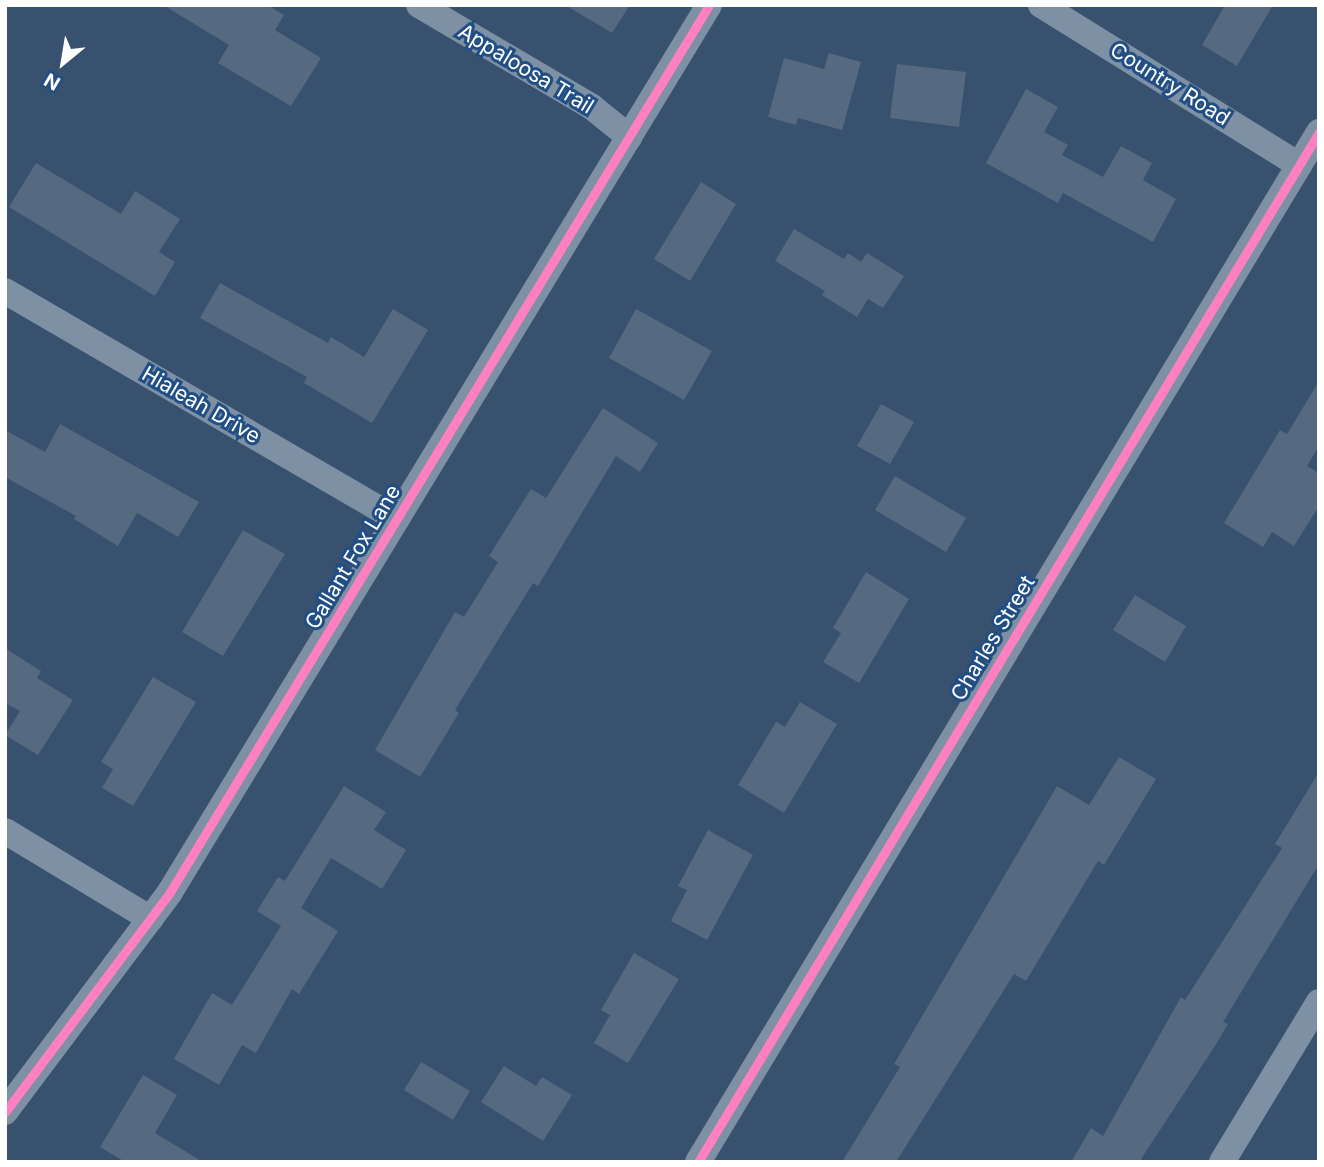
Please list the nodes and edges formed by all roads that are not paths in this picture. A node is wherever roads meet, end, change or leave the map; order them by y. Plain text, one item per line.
1 (419, 5) edge
2 (709, 5) edge
3 (1041, 5) edge
4 (1319, 132) edge
5 (629, 137) junction
6 (1299, 164) junction
7 (5, 291) edge
8 (396, 519) junction
9 (5, 831) edge
10 (151, 919) junction
11 (1319, 1002) edge
12 (5, 1112) edge
13 (698, 1162) edge
14 (1222, 1162) edge

1 - 5 street, Appaloosa Trail
2 - 5 street, Gallant Fox Lane
3 - 6 street, Country Road
4 - 6 street, Charles Street
5 - 8 street, Gallant Fox Lane
6 - 13 street, Charles Street
7 - 8 street, Hialeah Drive
8 - 10 street, Gallant Fox Lane
9 - 10 street
10 - 12 street, Gallant Fox Lane
11 - 14 street

